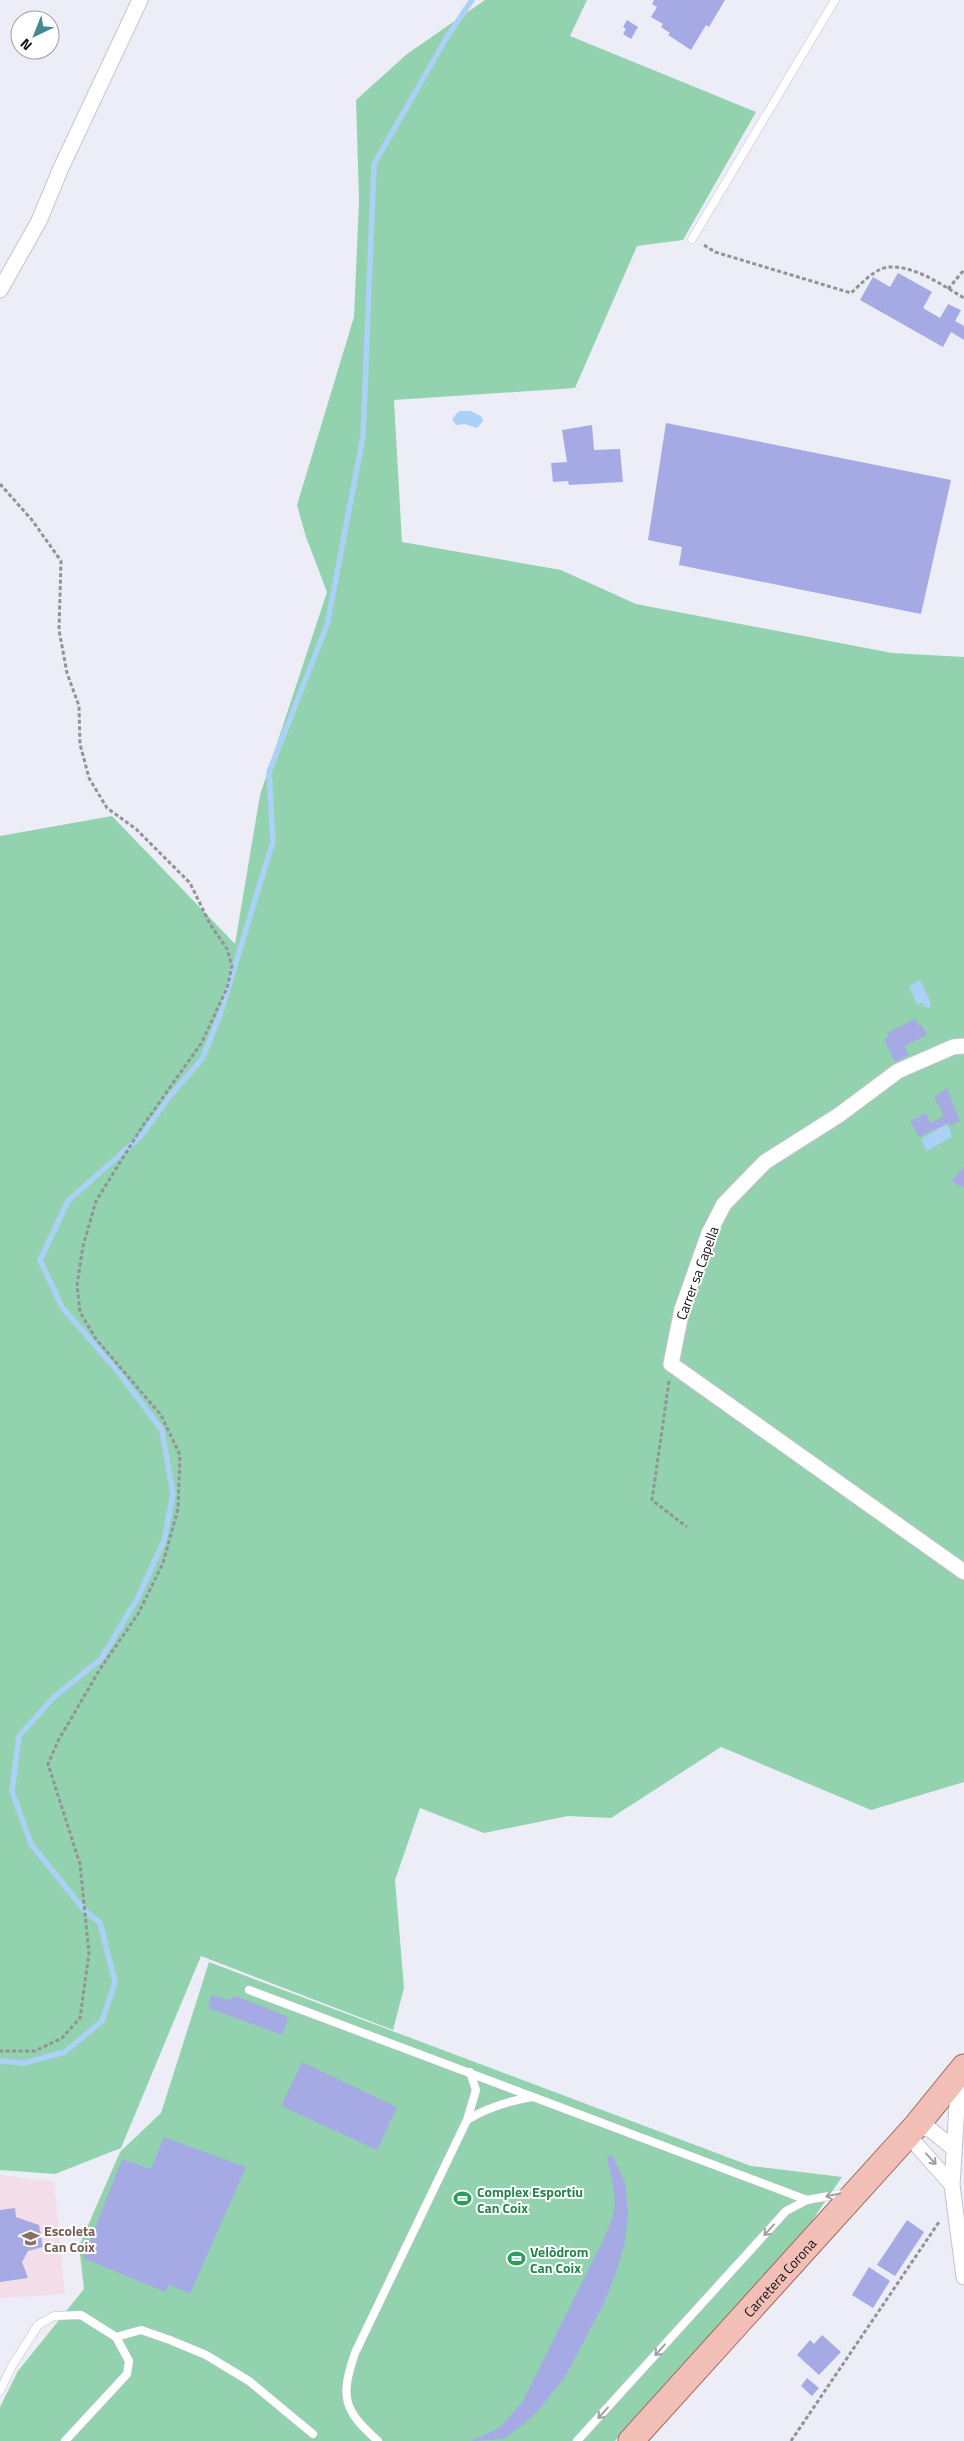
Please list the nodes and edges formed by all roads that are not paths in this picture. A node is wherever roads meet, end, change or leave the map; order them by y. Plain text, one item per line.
1 (140, 0) edge
2 (835, 0) edge
3 (692, 239) road end
4 (0, 290) edge
5 (964, 1046) edge
6 (964, 1572) edge
7 (248, 1990) dead end
8 (470, 2072) junction
9 (962, 2080) edge
10 (534, 2096) junction
11 (467, 2120) junction
12 (917, 2124) junction
13 (954, 2148) junction
14 (952, 2185) junction
15 (858, 2190) junction
16 (807, 2200) junction
17 (964, 2277) edge
18 (116, 2337) junction
19 (0, 2391) edge
20 (313, 2434) dead end
21 (65, 2441) edge
22 (378, 2441) edge
23 (577, 2441) edge
24 (631, 2441) edge

1 - 4 street
2 - 3 lane
5 - 6 street, Carrer sa Capella
7 - 8 lane
8 - 10 lane
8 - 11 lane
9 - 12 main road, Carretera Corona
9 - 13 street
10 - 11 lane
10 - 16 lane
11 - 22 lane
12 - 13 street
12 -> 14 street
12 - 15 main road, Carretera Corona
13 - 14 street
14 - 17 street
15 -> 16 lane
15 - 24 main road, Carretera Corona
16 -> 23 lane
18 - 19 lane
18 - 20 lane
18 - 21 lane

